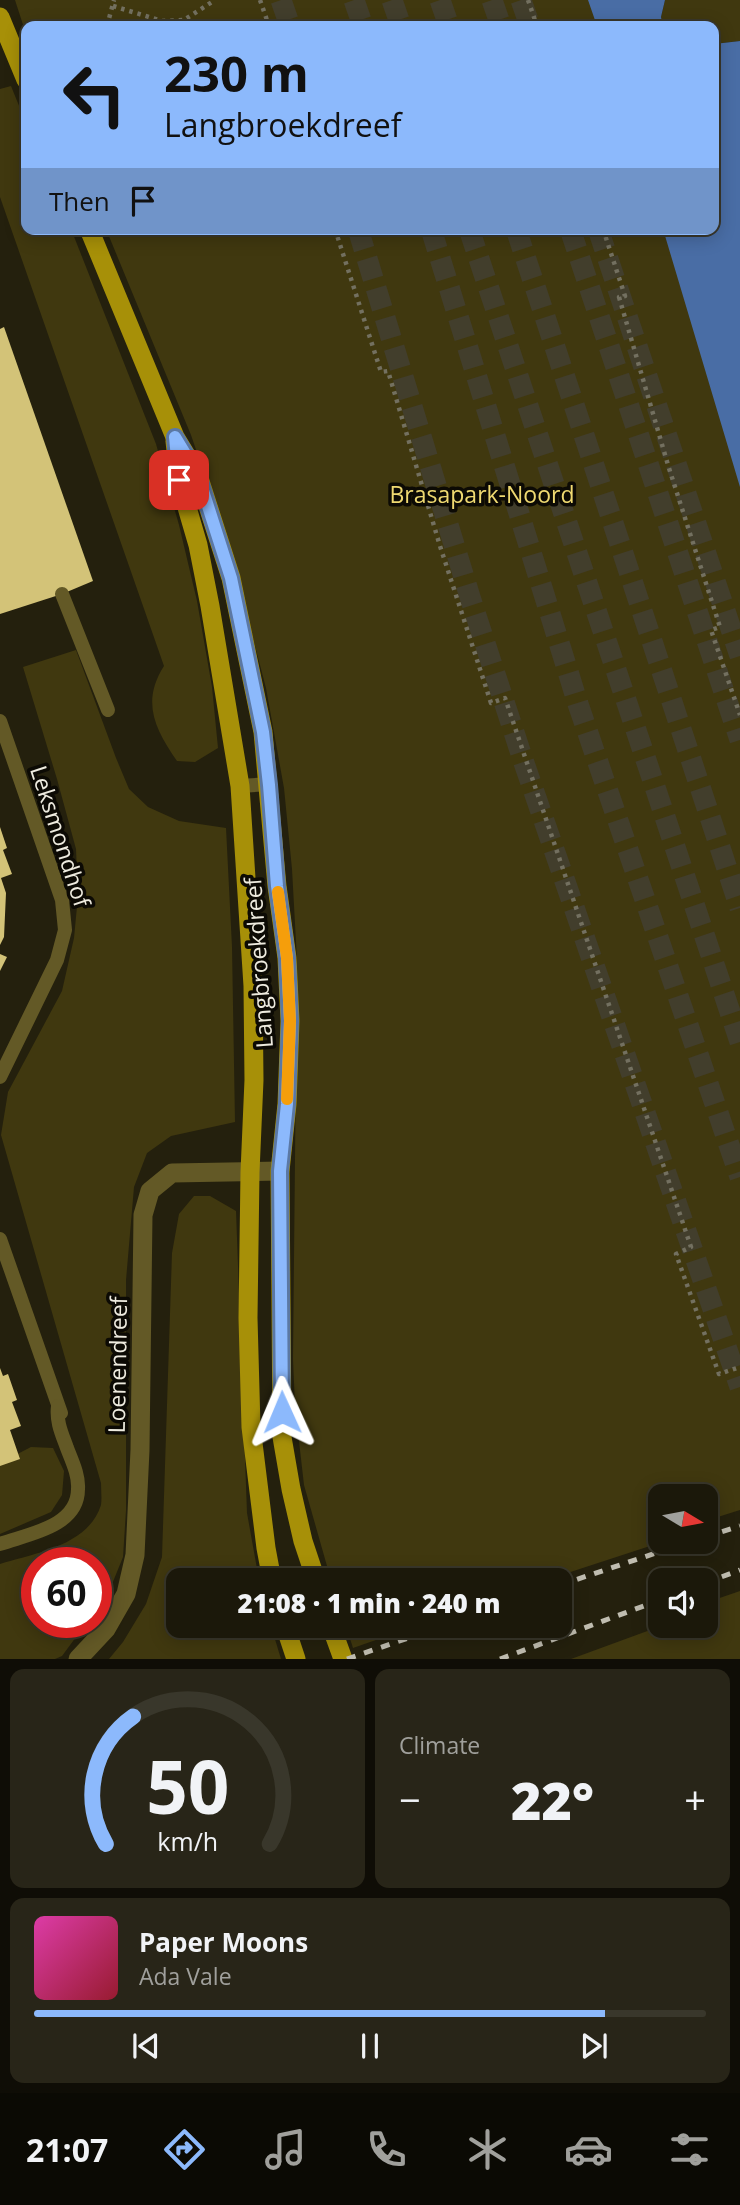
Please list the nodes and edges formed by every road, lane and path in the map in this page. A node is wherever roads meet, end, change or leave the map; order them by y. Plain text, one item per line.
1 (215, 0) edge
2 (260, 0) edge
3 (528, 0) edge
4 (114, 3) edge
5 (0, 17) edge
6 (109, 21) edge
7 (267, 21) edge
8 (535, 21) edge
9 (21, 67) edge
10 (91, 235) edge
11 (337, 235) edge
12 (605, 235) edge
13 (175, 437) junction
14 (62, 594) dead end
15 (108, 710) dead end
16 (740, 715) edge
17 (0, 721) edge
18 (269, 785) junction
19 (240, 786) junction
20 (0, 1077) edge
21 (280, 1171) junction
22 (250, 1172) junction
23 (0, 1239) edge
24 (740, 1367) edge
25 (0, 1544) edge
26 (270, 1568) edge
27 (312, 1568) edge
28 (289, 1638) edge
29 (335, 1638) edge
30 (78, 1659) edge
31 (296, 1659) edge
32 (343, 1659) edge

1 - 4 path
2 - 7 path
3 - 8 path
4 - 6 path
5 - 9 main road, bridge
10 - 13 main road, Langbroekdreef
11 - 24 path
12 - 16 path
13 - 18 main road, Langbroekdreef
13 - 19 main road, Langbroekdreef
14 - 15 lane
17 - 20 lane, Leksmondhof
18 - 19 lane
18 - 21 main road, Langbroekdreef
19 - 22 main road, Langbroekdreef
21 - 22 street, Loenendreef
21 - 27 main road, Langbroekdreef
22 - 26 main road, Langbroekdreef
22 - 30 street, Loenendreef
23 - 25 lane
28 - 31 main road
29 - 32 main road

